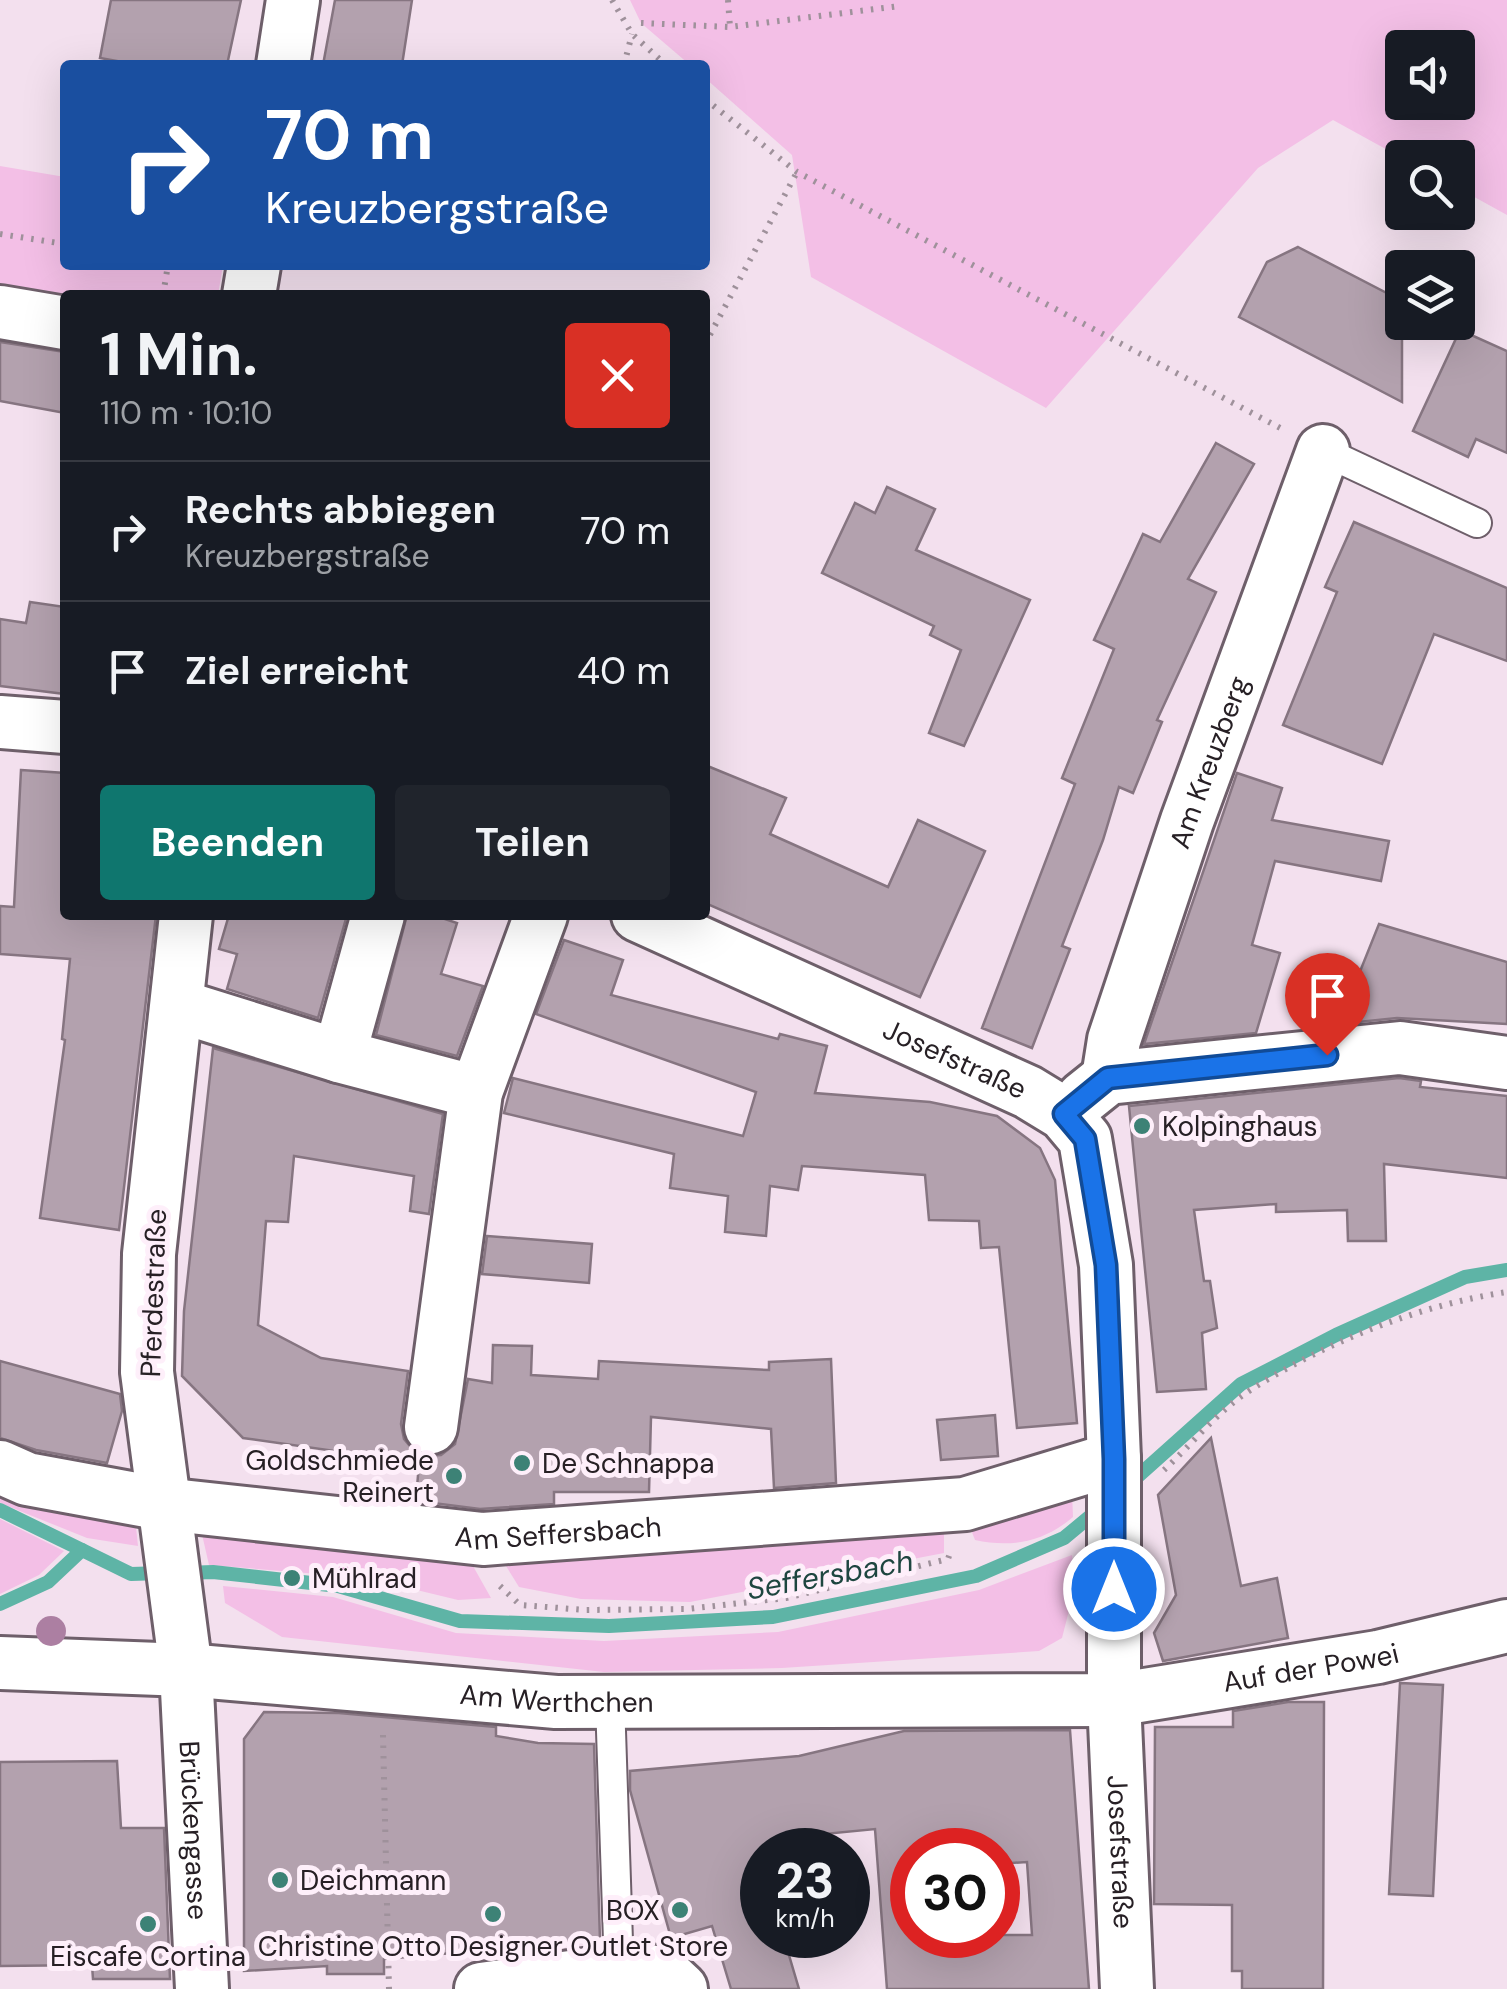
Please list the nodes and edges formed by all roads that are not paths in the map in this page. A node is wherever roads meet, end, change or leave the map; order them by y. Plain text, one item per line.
1 (293, 0) edge
2 (285, 60) edge
3 (0, 312) edge
4 (60, 322) edge
5 (1323, 451) joint
6 (1477, 522) dead end
7 (0, 722) edge
8 (60, 727) edge
9 (186, 920) edge
10 (377, 920) edge
11 (538, 920) edge
12 (649, 920) edge
13 (180, 1006) junction
14 (339, 1056) junction
15 (1507, 1064) edge
16 (1108, 1078) junction
17 (476, 1092) junction
18 (1064, 1114) junction
19 (431, 1427) dead end
20 (0, 1467) edge
21 (1130, 1472) junction
22 (167, 1521) junction
23 (1507, 1626) edge
24 (0, 1662) edge
25 (186, 1670) junction
26 (1114, 1700) junction
27 (610, 1701) junction
28 (619, 1971) junction
29 (202, 1989) edge
30 (482, 1989) edge
31 (681, 1989) edge
32 (1128, 1989) edge

1 - 2 street
3 - 4 street
5 - 6 lane
5 - 16 street, Am Kreuzberg
7 - 8 street
9 - 13 street, Pferdestraße
10 - 14 street
11 - 17 street
12 - 18 street, Josefstraße
13 - 14 street
13 - 22 street, Pferdestraße
14 - 17 street
15 - 16 street
16 - 18 street
17 - 19 street
18 - 21 street, Josefstraße
20 - 22 street, Am Seffersbach
21 - 22 street, Am Seffersbach
21 - 26 street, Josefstraße
22 - 25 street, Pferdestraße
23 - 26 street, Auf der Powei
24 - 25 street, Am Werthchen
25 - 27 street, Am Werthchen
25 - 29 street, Brückengasse
26 - 27 street, Am Werthchen
26 - 32 street, Josefstraße
27 - 28 lane
28 - 30 street
28 - 31 street

